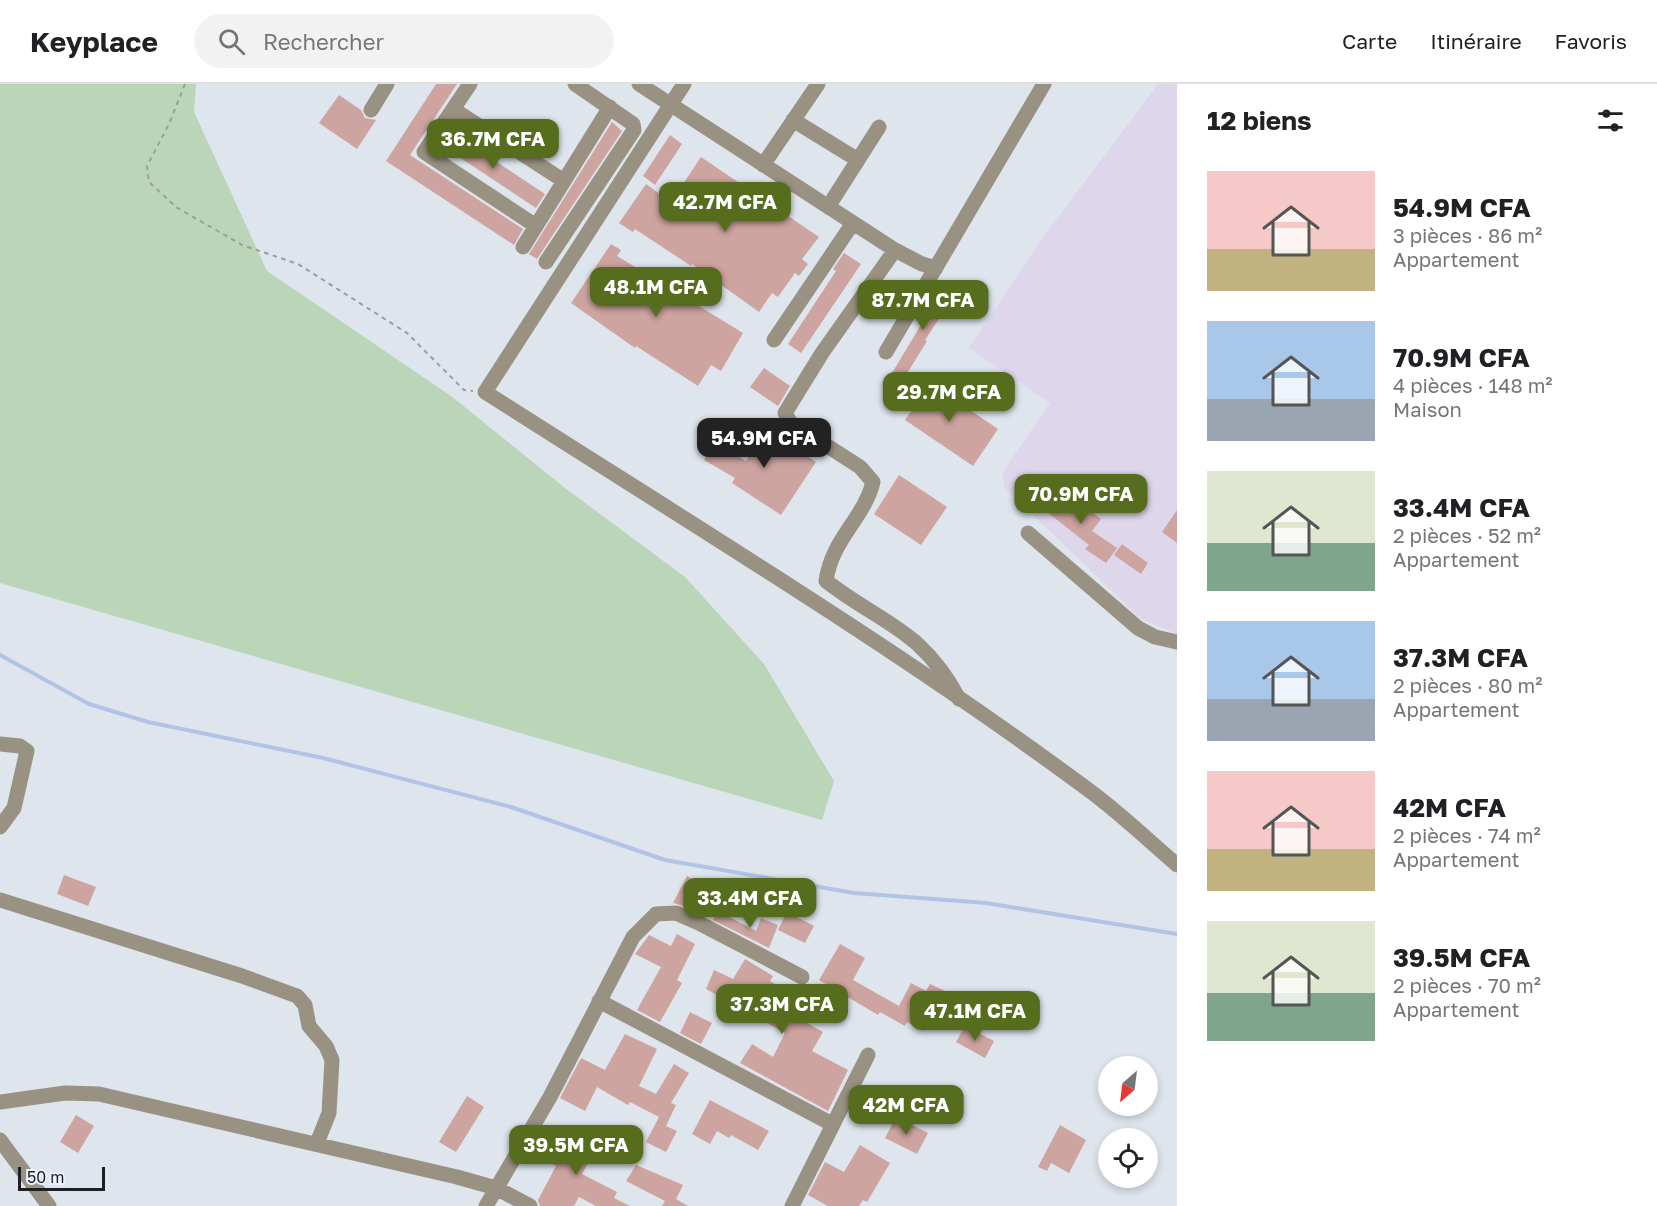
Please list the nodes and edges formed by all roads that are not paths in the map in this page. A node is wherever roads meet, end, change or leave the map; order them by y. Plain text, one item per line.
1 (387, 84) edge
2 (470, 84) edge
3 (575, 84) edge
4 (639, 84) edge
5 (684, 84) edge
6 (818, 84) edge
7 (1044, 84) edge
8 (672, 105) junction
9 (610, 107) junction
10 (453, 109) junction
11 (371, 110) dead end
12 (794, 120) junction
13 (879, 127) dead end
14 (858, 160) junction
15 (763, 165) junction
16 (564, 181) junction
17 (828, 207) junction
18 (853, 223) junction
19 (536, 226) junction
20 (524, 247) dead end
21 (895, 250) junction
22 (546, 262) dead end
23 (936, 268) junction
24 (774, 340) dead end
25 (886, 352) dead end
26 (1028, 533) dead end
27 (1177, 642) edge
28 (961, 702) junction
29 (0, 744) edge
30 (0, 827) edge
31 (1177, 865) edge
32 (0, 900) edge
33 (802, 977) dead end
34 (599, 1001) junction
35 (868, 1055) dead end
36 (0, 1102) edge
37 (832, 1124) junction
38 (0, 1140) edge
39 (317, 1143) junction
40 (496, 1188) junction
41 (49, 1206) edge
42 (486, 1206) edge
43 (530, 1206) edge
44 (792, 1206) edge

1 - 11 street
2 - 10 street
3 - 9 street
4 - 8 street
5 - 8 street
6 - 12 street
7 - 23 street
8 - 15 street
8 - 28 street
9 - 16 street
9 - 22 street
10 - 16 street
10 - 19 street
12 - 14 street
12 - 15 street
13 - 14 street
14 - 17 street
15 - 17 street
16 - 19 street
17 - 18 street
18 - 21 street
18 - 24 street
19 - 20 street
21 - 23 street
21 - 28 street
23 - 25 street
26 - 27 street
28 - 31 street
29 - 30 street
32 - 39 street
33 - 34 street
34 - 37 street
34 - 40 street
35 - 37 street
36 - 39 street
37 - 44 street
38 - 41 street
39 - 40 street
40 - 42 street
40 - 43 street

